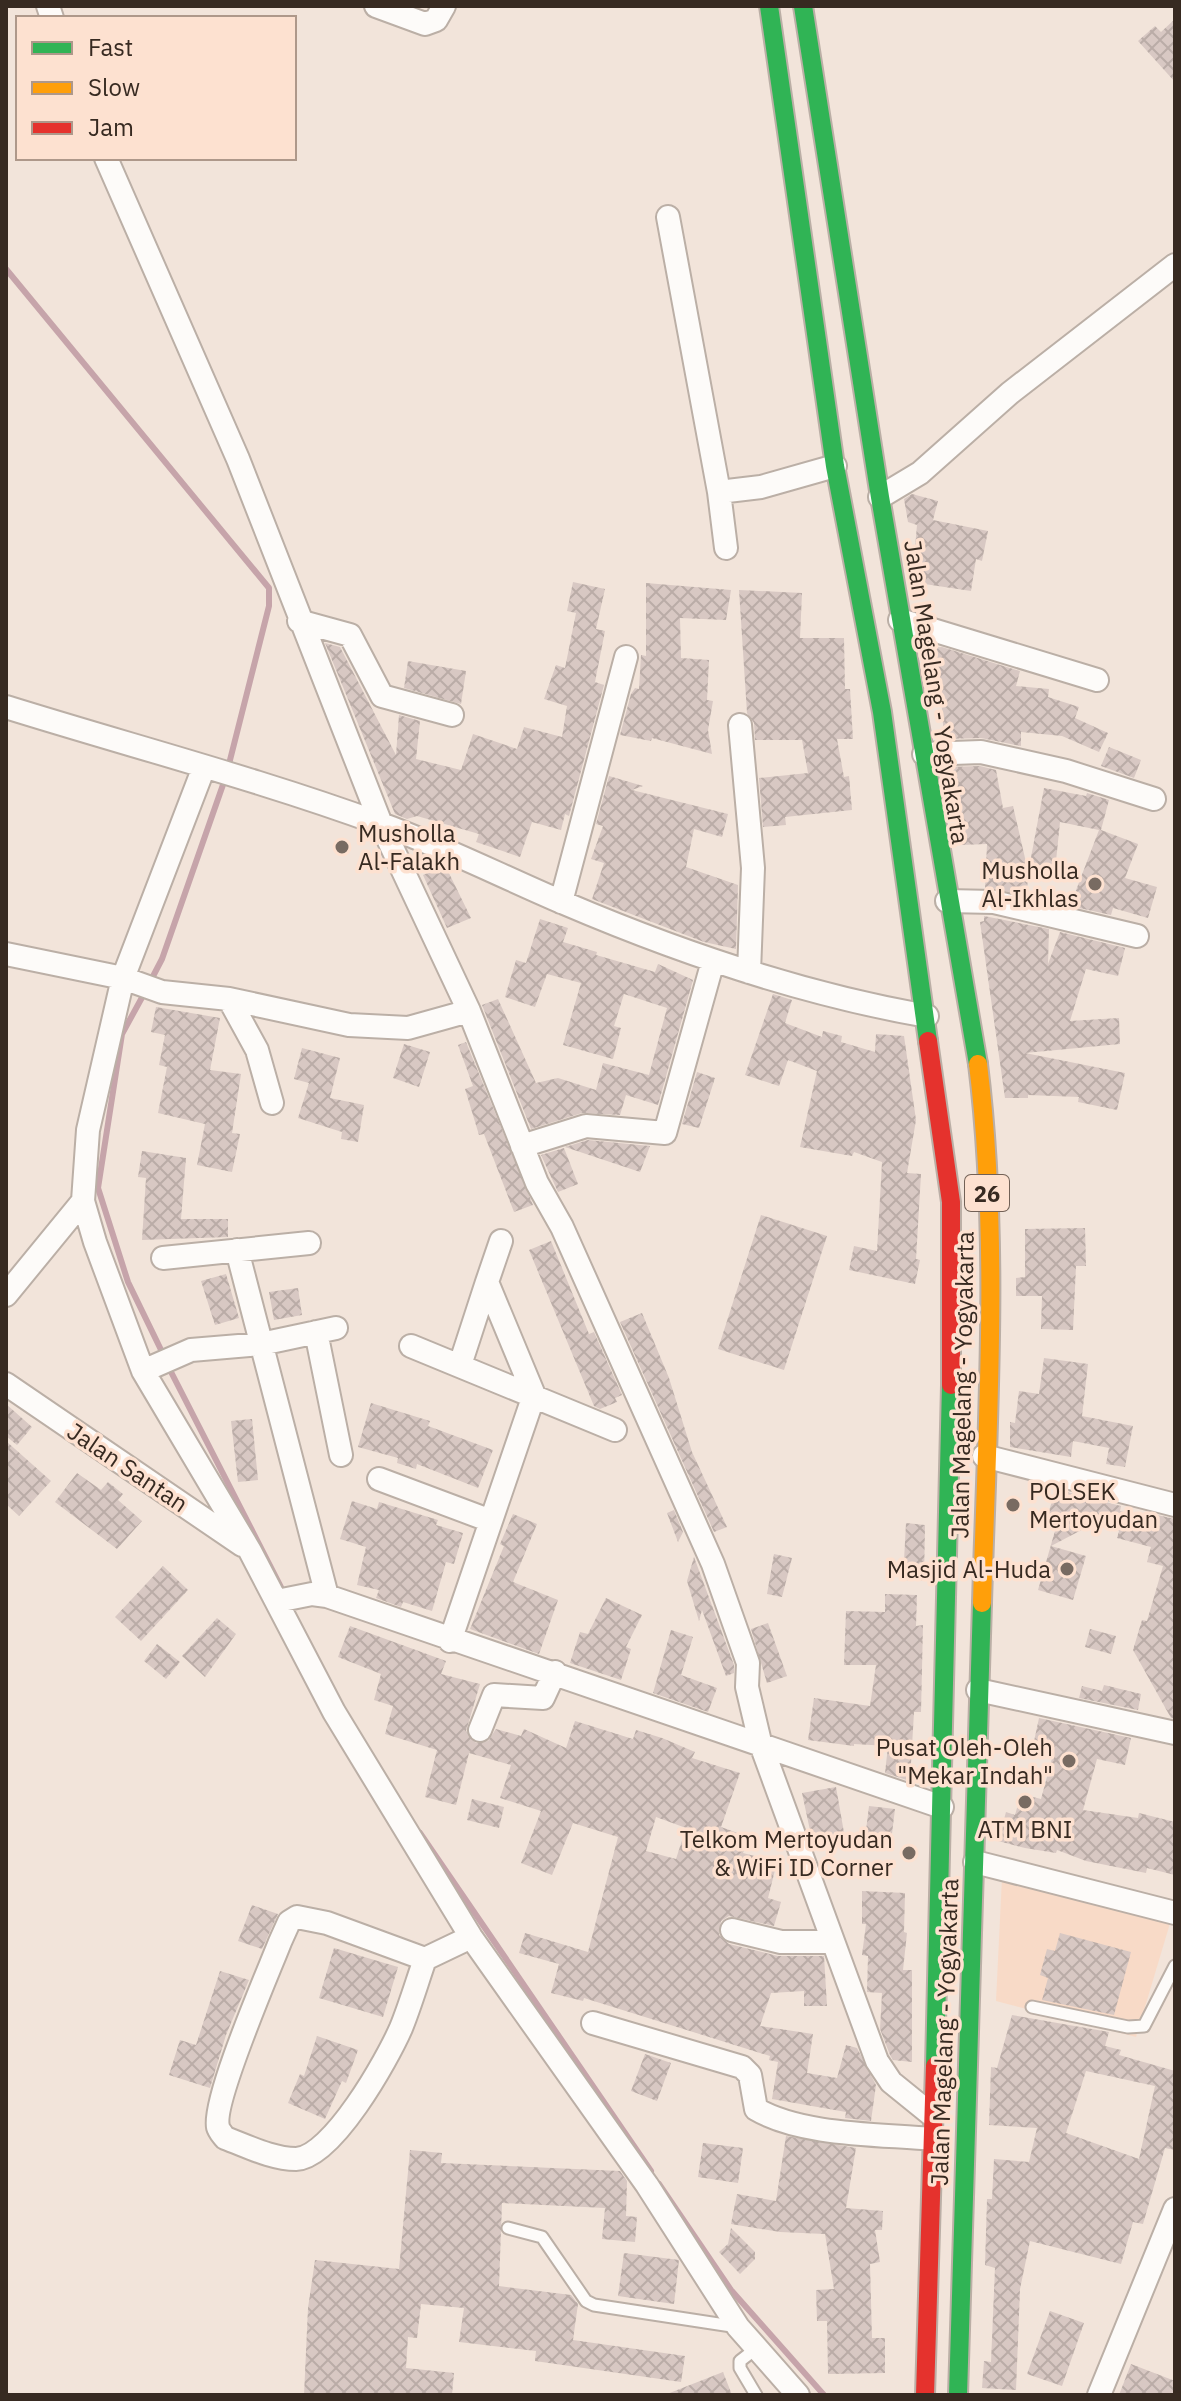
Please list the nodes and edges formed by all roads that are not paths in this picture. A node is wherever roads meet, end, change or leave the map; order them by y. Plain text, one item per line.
1 (376, 6) edge
2 (444, 6) edge
3 (769, 6) edge
4 (803, 6) edge
5 (107, 160) edge
6 (668, 217) dead end
7 (1175, 265) edge
8 (835, 466) junction
9 (719, 492) junction
10 (880, 497) junction
11 (726, 548) dead end
12 (900, 620) junction
13 (299, 621) junction
14 (626, 657) dead end
15 (1097, 680) dead end
16 (6, 707) edge
17 (452, 715) dead end
18 (740, 725) dead end
19 (924, 754) junction
20 (208, 768) junction
21 (1154, 799) dead end
22 (381, 824) junction
23 (947, 901) junction
24 (561, 902) junction
25 (1137, 936) dead end
26 (6, 954) edge
27 (713, 961) junction
28 (749, 972) junction
29 (129, 981) junction
30 (229, 999) junction
31 (469, 1011) junction
32 (927, 1016) junction
33 (272, 1103) dead end
34 (522, 1146) junction
35 (83, 1201) junction
36 (501, 1241) dead end
37 (309, 1243) dead end
38 (237, 1250) junction
39 (163, 1258) dead end
40 (487, 1282) junction
41 (6, 1295) edge
42 (261, 1344) junction
43 (411, 1346) dead end
44 (460, 1365) junction
45 (152, 1366) junction
46 (6, 1384) edge
47 (534, 1395) junction
48 (615, 1430) dead end
49 (341, 1455) dead end
50 (984, 1456) junction
51 (379, 1479) dead end
52 (1175, 1505) edge
53 (491, 1521) junction
54 (250, 1551) junction
55 (947, 1556) junction
56 (984, 1564) junction
57 (319, 1595) junction
58 (281, 1600) junction
59 (450, 1641) junction
60 (555, 1672) junction
61 (978, 1690) junction
62 (480, 1730) dead end
63 (1175, 1733) edge
64 (760, 1742) junction
65 (942, 1807) junction
66 (975, 1862) junction
67 (1175, 1913) edge
68 (732, 1930) dead end
69 (471, 1937) junction
70 (832, 1942) junction
71 (425, 1959) junction
72 (1175, 1966) edge
73 (1032, 2007) dead end
74 (593, 2023) dead end
75 (933, 2116) junction
76 (933, 2139) junction
77 (1175, 2209) edge
78 (508, 2228) dead end
79 (738, 2327) junction
80 (758, 2347) junction
81 (925, 2388) edge
82 (756, 2395) edge
83 (798, 2395) edge
84 (958, 2395) edge
85 (1099, 2395) edge

1 - 2 street
3 - 8 highway, Jalan Magelang - Yogyakarta / 26
4 - 10 highway, Jalan Magelang - Yogyakarta / 26
5 - 13 street
6 - 9 street
7 - 10 street
8 - 9 street
8 - 32 highway, Jalan Magelang - Yogyakarta / 26
9 - 11 street
10 - 12 highway, Jalan Magelang - Yogyakarta / 26
12 - 15 street
12 - 19 highway, Jalan Magelang - Yogyakarta / 26
13 - 17 street
13 - 22 street
14 - 24 street
16 - 20 street
18 - 28 street
19 - 21 street
19 - 23 highway, Jalan Magelang - Yogyakarta / 26
20 - 22 street
20 - 29 street
22 - 24 street
22 - 31 street
23 - 25 street
23 - 50 highway, Jalan Magelang - Yogyakarta / 26
24 - 27 street
26 - 29 street
27 - 28 street
27 - 34 street
28 - 32 street
29 - 30 street
29 - 35 street
30 - 31 street
30 - 33 street
31 - 34 street
32 - 55 highway, Jalan Magelang - Yogyakarta / 26
34 - 64 street
35 - 41 street
35 - 45 street
36 - 40 street
37 - 38 street
38 - 39 street
38 - 42 street
40 - 44 street
40 - 47 street
42 - 45 street
42 - 49 street
42 - 57 street
43 - 44 street
44 - 47 street
45 - 54 street
46 - 54 street, Jalan Santan
47 - 48 street
47 - 53 street
50 - 52 street
50 - 56 highway, Jalan Magelang - Yogyakarta / 26
51 - 53 street
53 - 59 street
54 - 58 street
55 - 56 highway
55 - 65 highway, Jalan Magelang - Yogyakarta / 26
56 - 61 highway, Jalan Magelang - Yogyakarta / 26
57 - 58 street
57 - 59 street
58 - 69 street
59 - 60 street
60 - 62 street
60 - 64 street
61 - 63 street
61 - 66 highway, Jalan Magelang - Yogyakarta / 26
64 - 65 street
64 - 70 street
65 - 75 highway, Jalan Magelang - Yogyakarta / 26
66 - 67 street
66 - 84 highway, Jalan Magelang - Yogyakarta / 26
68 - 70 street
69 - 71 street
69 - 79 street
70 - 75 street
71 - 71 street
72 - 73 lane
74 - 76 street
75 - 76 highway, Jalan Magelang - Yogyakarta / 26
76 - 81 highway, Jalan Magelang - Yogyakarta / 26
77 - 85 street
78 - 79 lane
79 - 80 street
80 - 82 lane
80 - 83 street

